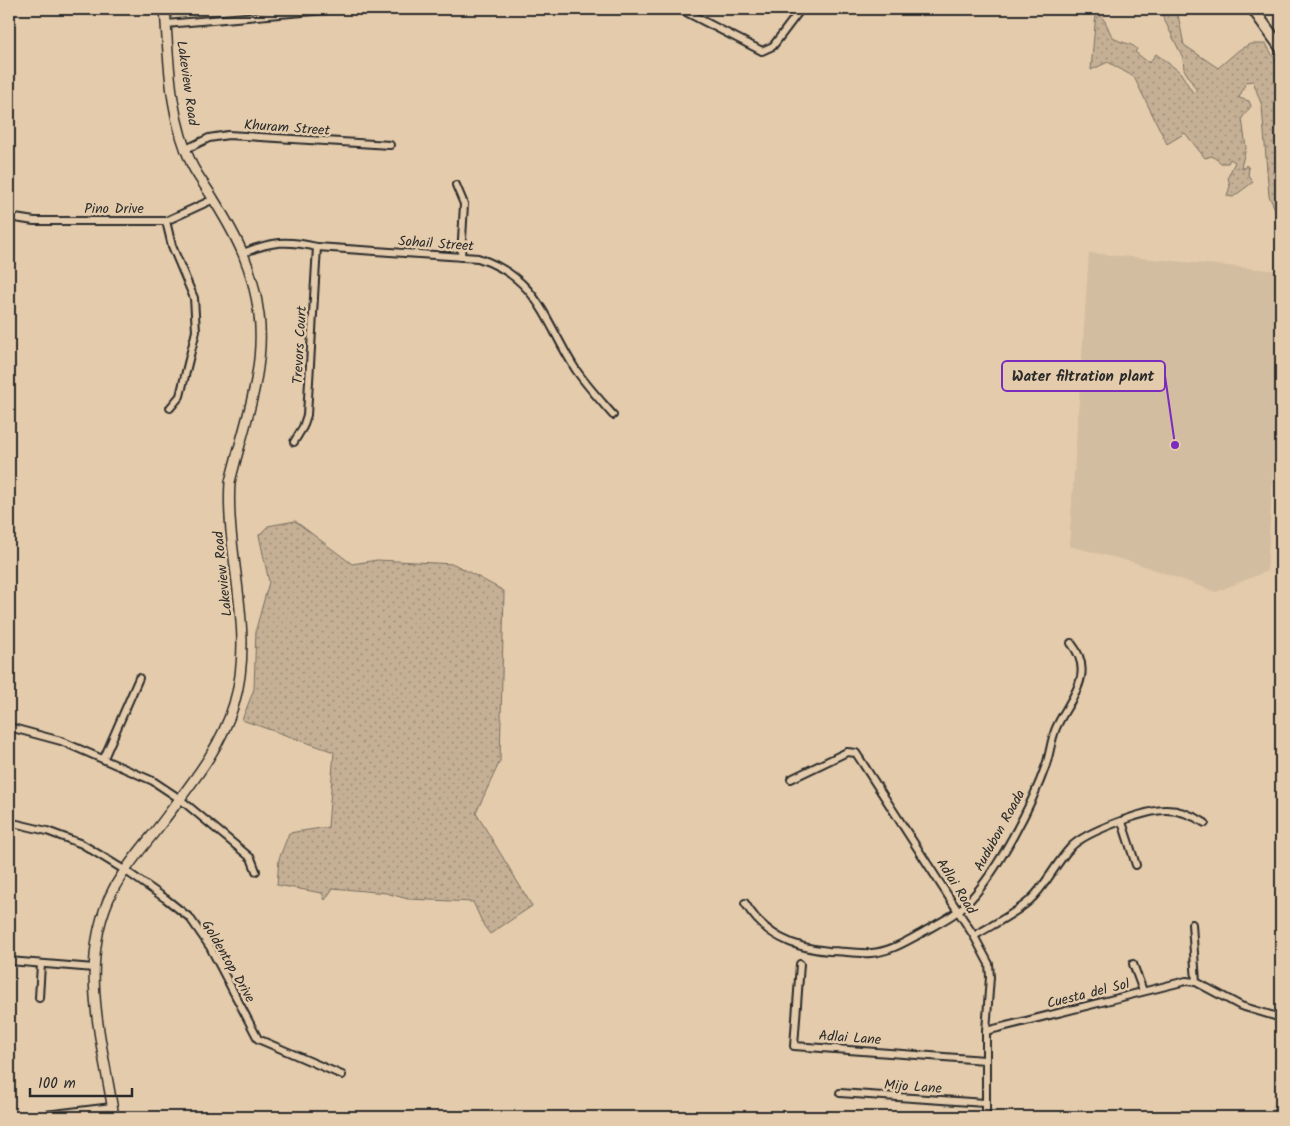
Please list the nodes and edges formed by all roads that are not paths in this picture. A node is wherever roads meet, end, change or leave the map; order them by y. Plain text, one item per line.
1 (165, 9) edge
2 (338, 9) edge
3 (680, 9) edge
4 (801, 9) edge
5 (1253, 9) edge
6 (166, 24) junction
7 (1281, 48) edge
8 (390, 145) dead end
9 (186, 149) junction
10 (456, 185) dead end
11 (214, 199) junction
12 (9, 217) edge
13 (166, 221) junction
14 (318, 247) junction
15 (243, 252) junction
16 (461, 257) junction
17 (170, 408) dead end
18 (613, 415) dead end
19 (294, 442) dead end
20 (1071, 643) dead end
21 (139, 678) dead end
22 (9, 727) edge
23 (104, 758) junction
24 (791, 779) dead end
25 (180, 799) junction
26 (9, 822) edge
27 (1122, 822) junction
28 (1206, 823) dead end
29 (1136, 865) dead end
30 (126, 870) junction
31 (256, 871) dead end
32 (745, 903) dead end
33 (958, 911) junction
34 (1192, 924) dead end
35 (974, 936) junction
36 (9, 961) edge
37 (41, 964) junction
38 (800, 964) dead end
39 (1134, 964) dead end
40 (94, 968) junction
41 (1196, 982) junction
42 (1143, 992) junction
43 (39, 998) dead end
44 (1281, 1018) edge
45 (986, 1031) junction
46 (985, 1060) junction
47 (1281, 1071) edge
48 (342, 1075) dead end
49 (840, 1093) dead end
50 (984, 1103) junction
51 (112, 1106) junction
52 (29, 1117) edge
53 (114, 1117) edge
54 (986, 1117) edge
55 (1278, 1117) edge

1 - 6 street, Lakeview Road
2 - 6 street
3 - 4 street
5 - 7 main road
6 - 9 street, Lakeview Road
8 - 9 street, Khuram Street
9 - 11 street, Lakeview Road
10 - 16 street
11 - 13 street, Pino Drive
11 - 15 street, Lakeview Road
12 - 13 street, Pino Drive
13 - 17 street
14 - 15 street, Sohail Street
14 - 16 street, Sohail Street
14 - 19 street, Trevors Court
15 - 25 street, Lakeview Road
16 - 18 street, Sohail Street
20 - 33 street, Audubon Roada
21 - 23 street
22 - 23 street
23 - 25 street
24 - 33 street, Adlai Road
25 - 30 street, Lakeview Road
25 - 31 street
26 - 30 street, Goldentop Drive
27 - 28 street
27 - 29 street
27 - 35 street
30 - 40 street, Lakeview Road
30 - 48 street, Goldentop Drive
32 - 33 street, Audubon Roada
33 - 35 street, Adlai Road
34 - 41 street
35 - 45 street, Adlai Road
36 - 37 street
37 - 40 street
37 - 43 street
38 - 46 street, Adlai Lane
39 - 42 street
40 - 51 street, Lakeview Road
41 - 42 street, Cuesta del Sol
41 - 44 street
42 - 45 street, Cuesta del Sol
45 - 46 street, Adlai Road
46 - 50 street, Adlai Road
47 - 55 street
49 - 50 street, Mijo Lane
50 - 54 street, Adlai Road
51 - 52 street
51 - 53 street, Lakeview Road

